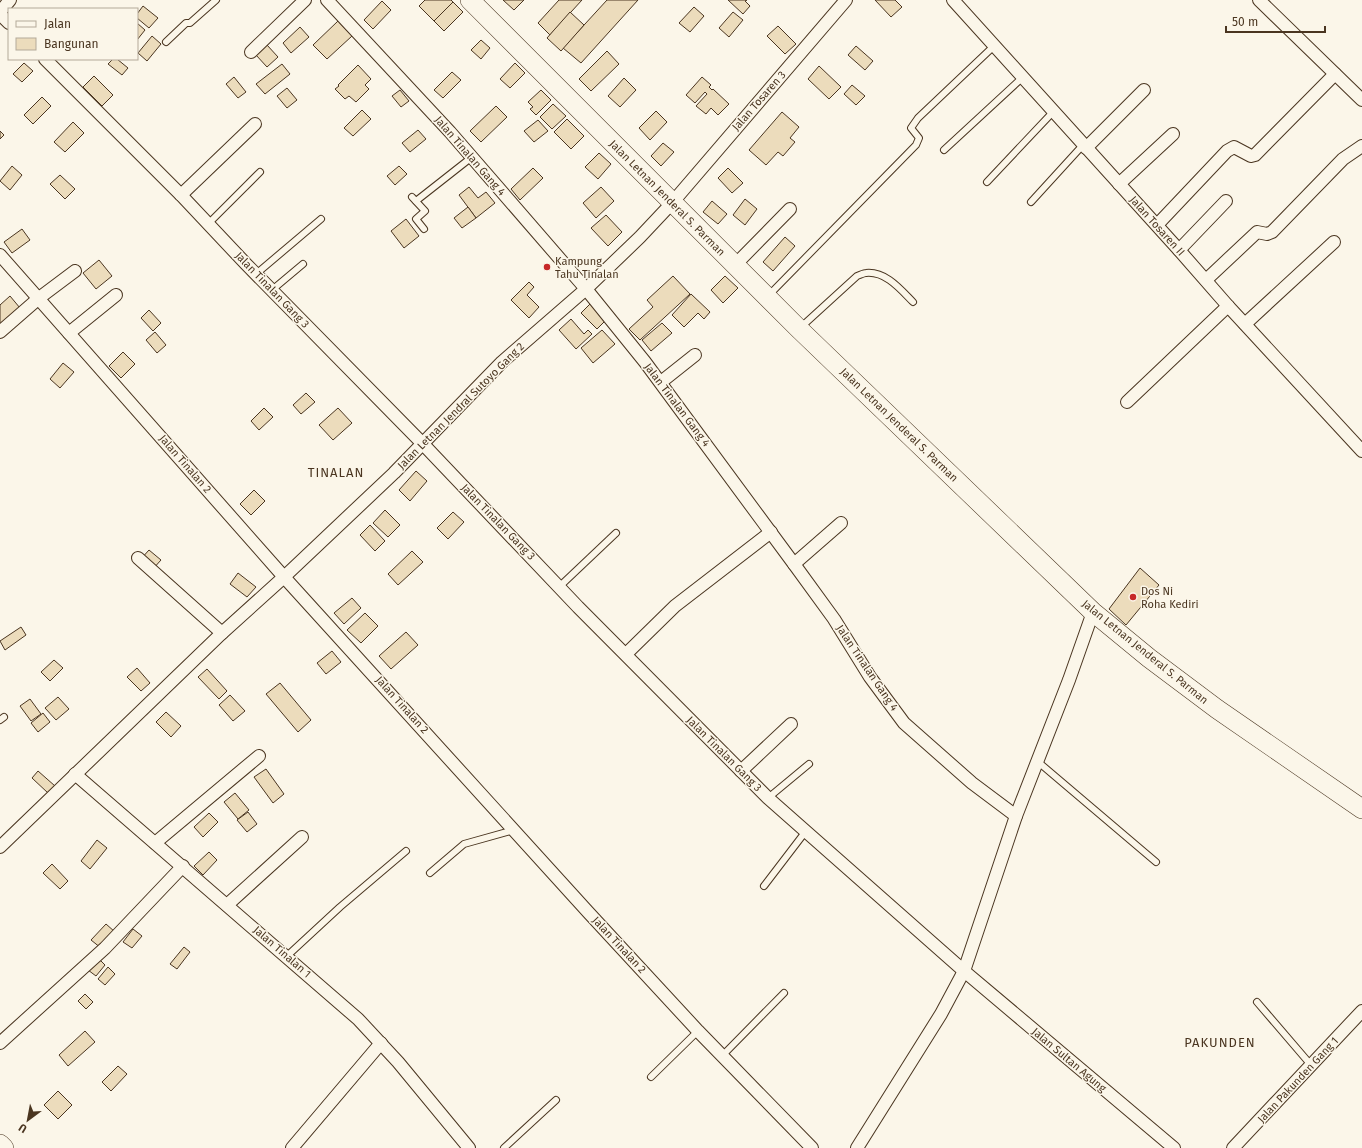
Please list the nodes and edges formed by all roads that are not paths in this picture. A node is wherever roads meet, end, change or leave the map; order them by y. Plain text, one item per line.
1 (10, 0) edge
2 (216, 0) edge
3 (306, 0) edge
4 (327, 0) edge
5 (470, 0) edge
6 (846, 0) edge
7 (953, 0) edge
8 (1259, 0) edge
9 (0, 13) edge
10 (8, 22) edge
11 (166, 42) dead end
12 (994, 46) junction
13 (250, 52) dead end
14 (46, 60) edge
15 (1335, 74) junction
16 (1022, 78) junction
17 (1144, 90) dead end
18 (1362, 100) edge
19 (1053, 112) junction
20 (255, 124) dead end
21 (1173, 134) dead end
22 (1085, 146) junction
23 (1362, 146) edge
24 (944, 150) dead end
25 (472, 157) junction
26 (260, 172) dead end
27 (987, 182) dead end
28 (1119, 184) junction
29 (180, 195) junction
30 (1226, 201) dead end
31 (1031, 202) dead end
32 (672, 203) junction
33 (790, 209) dead end
34 (321, 219) dead end
35 (208, 224) junction
36 (1157, 225) junction
37 (424, 229) dead end
38 (1334, 242) dead end
39 (1180, 250) junction
40 (0, 255) edge
41 (303, 264) dead end
42 (735, 265) junction
43 (75, 271) dead end
44 (256, 274) junction
45 (1206, 280) junction
46 (586, 289) junction
47 (272, 290) junction
48 (116, 295) dead end
49 (767, 297) junction
50 (39, 298) junction
51 (913, 302) dead end
52 (1228, 306) junction
53 (1245, 324) junction
54 (798, 329) junction
55 (0, 332) edge
56 (70, 333) junction
57 (695, 355) dead end
58 (661, 382) junction
59 (1127, 402) dead end
60 (422, 443) junction
61 (1362, 451) edge
62 (841, 523) dead end
63 (616, 532) dead end
64 (771, 532) junction
65 (138, 558) dead end
66 (794, 564) junction
67 (284, 577) junction
68 (559, 586) junction
69 (1093, 612) junction
70 (222, 633) junction
71 (626, 654) junction
72 (791, 724) dead end
73 (260, 756) dead end
74 (1037, 761) junction
75 (809, 764) dead end
76 (741, 771) junction
77 (75, 774) junction
78 (768, 798) junction
79 (1362, 809) edge
80 (1016, 816) junction
81 (515, 830) junction
82 (806, 831) junction
83 (302, 837) dead end
84 (155, 842) junction
85 (0, 847) edge
86 (406, 851) dead end
87 (1156, 862) dead end
88 (183, 866) junction
89 (430, 873) dead end
90 (764, 886) dead end
91 (228, 905) junction
92 (287, 956) junction
93 (964, 971) junction
94 (784, 993) dead end
95 (1257, 1002) dead end
96 (1362, 1012) edge
97 (698, 1031) junction
98 (0, 1043) edge
99 (381, 1043) junction
100 (722, 1056) junction
101 (1312, 1065) junction
102 (652, 1077) dead end
103 (556, 1100) dead end
104 (0, 1144) edge
105 (297, 1146) edge
106 (4, 1148) edge
107 (469, 1148) edge
108 (504, 1148) edge
109 (812, 1148) edge
110 (857, 1148) edge
111 (1174, 1148) edge
112 (1233, 1148) edge

1 - 9 street
2 - 11 lane
3 - 13 street
4 - 25 street, Jalan Tinalan Gang 4
5 - 32 main road, Jalan Letnan Jenderal S. Parman
6 - 32 street, Jalan Tosaren 3
7 - 12 street, Jalan Tosaren II
8 - 15 street
9 - 10 street
12 - 16 street, Jalan Tosaren II
12 - 49 lane
14 - 29 street, Jalan Tinalan Gang 3
15 - 18 street
15 - 36 street
16 - 19 street, Jalan Tosaren II
16 - 24 lane
17 - 22 street
19 - 22 street, Jalan Tosaren II
19 - 27 lane
20 - 29 street
21 - 28 street
22 - 28 street, Jalan Tosaren II
22 - 31 lane
23 - 45 street
25 - 37 lane
25 - 46 street, Jalan Tinalan Gang 4
26 - 35 lane
28 - 36 street, Jalan Tosaren II
29 - 35 street, Jalan Tinalan Gang 3
30 - 39 street
32 - 42 main road, Jalan Letnan Jenderal S. Parman
32 - 46 street, Jalan Letnan Jendral Sutoyo Gang 2
33 - 42 street
34 - 44 lane
35 - 44 street, Jalan Tinalan Gang 3
36 - 39 street, Jalan Tosaren II
38 - 53 street
39 - 45 street, Jalan Tosaren II
40 - 50 street, Jalan Tinalan 2
41 - 47 lane
42 - 49 main road, Jalan Letnan Jenderal S. Parman
43 - 50 street
44 - 47 street, Jalan Tinalan Gang 3
45 - 52 street, Jalan Tosaren II
46 - 58 street, Jalan Tinalan Gang 4
46 - 60 street, Jalan Letnan Jendral Sutoyo Gang 2
47 - 60 street, Jalan Tinalan Gang 3
48 - 56 street
49 - 54 main road, Jalan Letnan Jenderal S. Parman
50 - 55 street
50 - 56 street, Jalan Tinalan 2
51 - 54 lane
52 - 53 street, Jalan Tosaren II
52 - 59 street
53 - 61 street, Jalan Tosaren II
54 - 69 main road, Jalan Letnan Jenderal S. Parman
56 - 67 street, Jalan Tinalan 2
57 - 58 street
58 - 64 street, Jalan Tinalan Gang 4
60 - 67 street, Jalan Letnan Jendral Sutoyo Gang 2
60 - 68 street, Jalan Tinalan Gang 3
62 - 66 street
63 - 68 lane
64 - 66 street, Jalan Tinalan Gang 4
64 - 71 street
65 - 70 street
66 - 80 street, Jalan Tinalan Gang 4
67 - 70 street, Jalan Letnan Jendral Sutoyo Gang 2
67 - 81 street, Jalan Tinalan 2
68 - 71 street, Jalan Tinalan Gang 3
69 - 74 street
69 - 79 main road, Jalan Letnan Jenderal S. Parman
70 - 77 street, Jalan Letnan Jendral Sutoyo Gang 2
71 - 76 street, Jalan Tinalan Gang 3
72 - 76 street
73 - 84 street
74 - 80 street
74 - 87 lane
75 - 78 lane
76 - 78 street, Jalan Tinalan Gang 3
77 - 84 street, Jalan Tinalan 1
77 - 85 street, Jalan Letnan Jendral Sutoyo Gang 2
78 - 82 street, Jalan Tinalan Gang 3
80 - 93 street
81 - 89 lane
81 - 97 street, Jalan Tinalan 2
82 - 90 lane
82 - 93 street, Jalan Tinalan Gang 3
83 - 91 street
84 - 88 street, Jalan Tinalan 1
86 - 92 lane
88 - 91 street, Jalan Tinalan 1
88 - 98 street
91 - 92 street, Jalan Tinalan 1
92 - 99 street, Jalan Tinalan 1
93 - 110 street
93 - 111 street, Jalan Sultan Agung
94 - 100 lane
95 - 101 lane
96 - 101 street, Jalan Pakunden Gang 1
97 - 100 street, Jalan Tinalan 2
97 - 102 lane
99 - 105 street
99 - 107 street, Jalan Tinalan 1
100 - 109 street, Jalan Tinalan 2
101 - 112 street, Jalan Pakunden Gang 1
103 - 108 lane
104 - 106 main road

